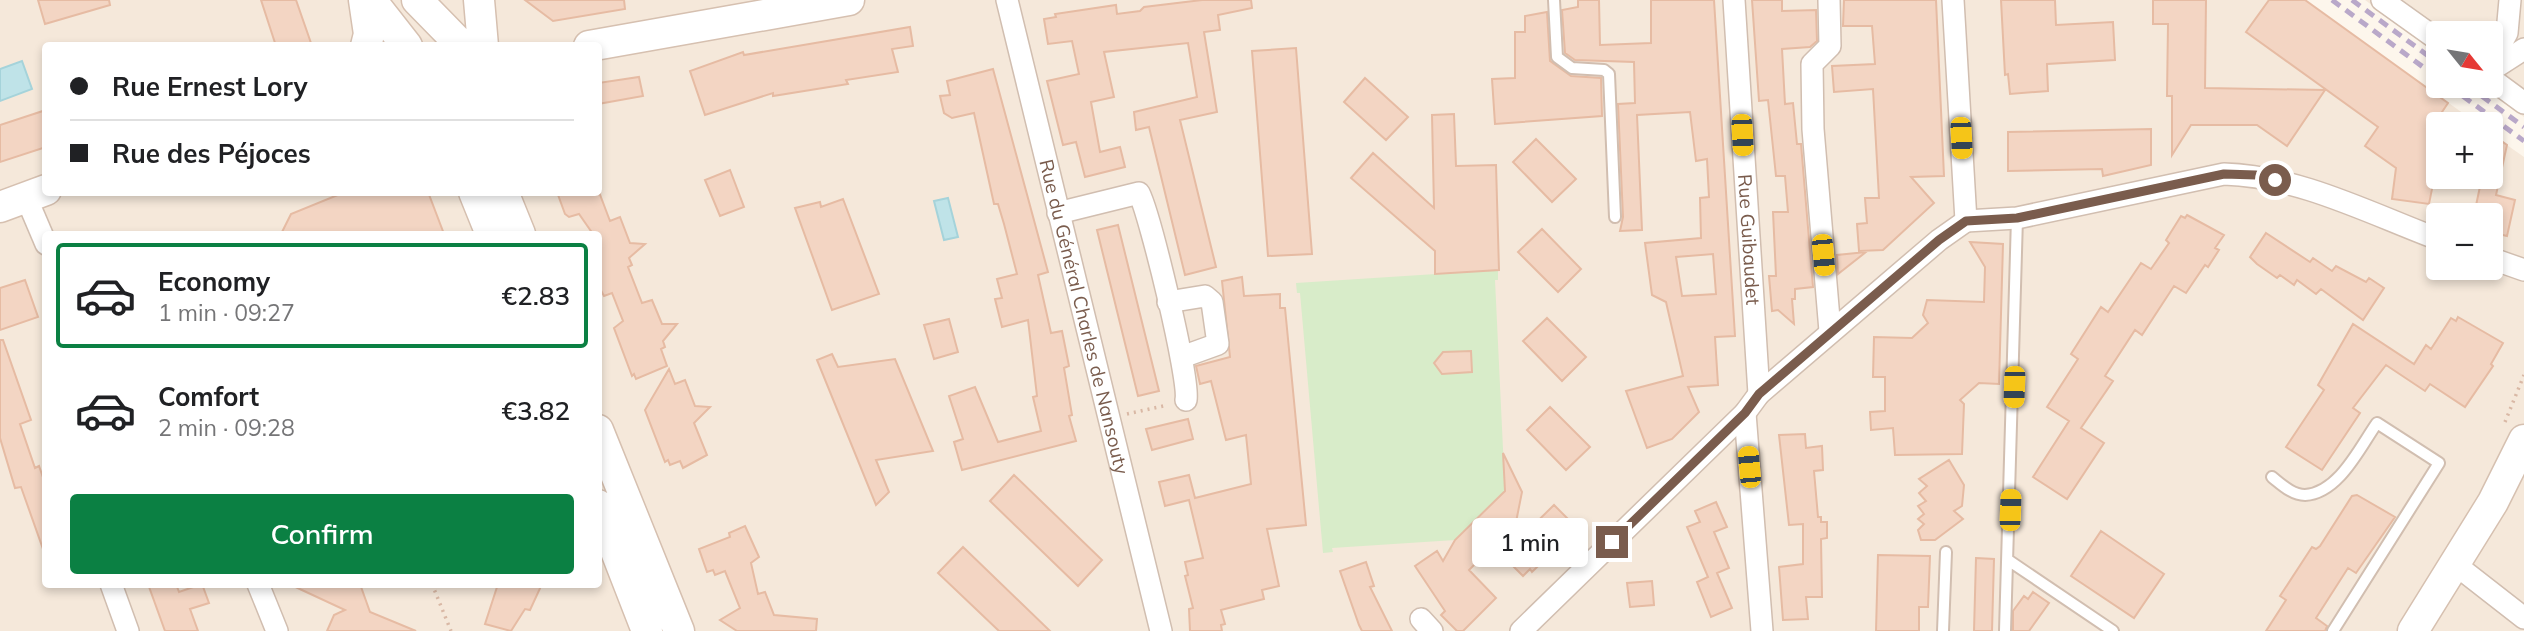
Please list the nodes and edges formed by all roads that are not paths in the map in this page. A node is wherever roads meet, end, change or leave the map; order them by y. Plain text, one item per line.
1 (364, 0) edge
2 (371, 0) edge
3 (417, 0) edge
4 (849, 0) edge
5 (1007, 0) edge
6 (1554, 0) edge
7 (1734, 0) edge
8 (1829, 0) edge
9 (1953, 0) edge
10 (2382, 0) edge
11 (2510, 0) edge
12 (2426, 31) edge
13 (2503, 40) edge
14 (367, 42) edge
15 (404, 42) edge
16 (458, 42) edge
17 (602, 44) edge
18 (2524, 49) edge
19 (2503, 63) edge
20 (2503, 88) edge
21 (2524, 103) edge
22 (476, 196) edge
23 (505, 196) edge
24 (24, 198) edge
25 (1058, 213) junction
26 (1615, 217) dead end
27 (2017, 218) junction
28 (1966, 221) junction
29 (490, 231) edge
30 (519, 231) edge
31 (42, 233) edge
32 (2426, 234) edge
33 (2503, 263) edge
34 (2524, 270) edge
35 (1168, 302) junction
36 (1829, 331) junction
37 (1182, 357) junction
38 (1759, 394) junction
39 (1186, 400) road end
40 (1745, 413) junction
41 (602, 440) edge
42 (2524, 440) edge
43 (2272, 477) dead end
44 (602, 515) edge
45 (1946, 552) dead end
46 (2008, 560) junction
47 (2456, 565) junction
48 (112, 588) edge
49 (260, 588) edge
50 (2524, 618) edge
51 (128, 631) edge
52 (277, 631) edge
53 (647, 631) edge
54 (679, 631) edge
55 (1161, 631) edge
56 (1521, 631) edge
57 (1762, 631) edge
58 (1943, 631) edge
59 (2005, 631) edge
60 (2113, 631) edge
61 (2333, 631) edge
62 (2413, 631) edge

1 - 14 main road
2 - 15 main road
3 - 16 main road
4 - 17 main road
5 - 25 street, Rue du Général Charles de Nansouty
6 - 26 lane
7 - 38 street, Rue Guibaudet
8 - 36 street
9 - 28 street
10 - 12 street
11 - 13 street
18 - 19 street
20 - 21 street
22 - 29 main road
23 - 30 main road
24 - 31 street
25 - 35 street
25 - 55 street, Rue du Général Charles de Nansouty
27 - 28 street
27 - 32 street
27 - 46 lane
28 - 36 street
33 - 34 street
35 - 37 street
35 - 37 street
36 - 38 street
37 - 39 street
38 - 40 street
40 - 56 street
40 - 57 street
41 - 54 main road
42 - 47 main road
43 - 61 lane
44 - 53 main road
45 - 58 lane
46 - 59 lane
46 - 60 lane
47 - 50 street
47 - 62 main road
48 - 51 street
49 - 52 street

